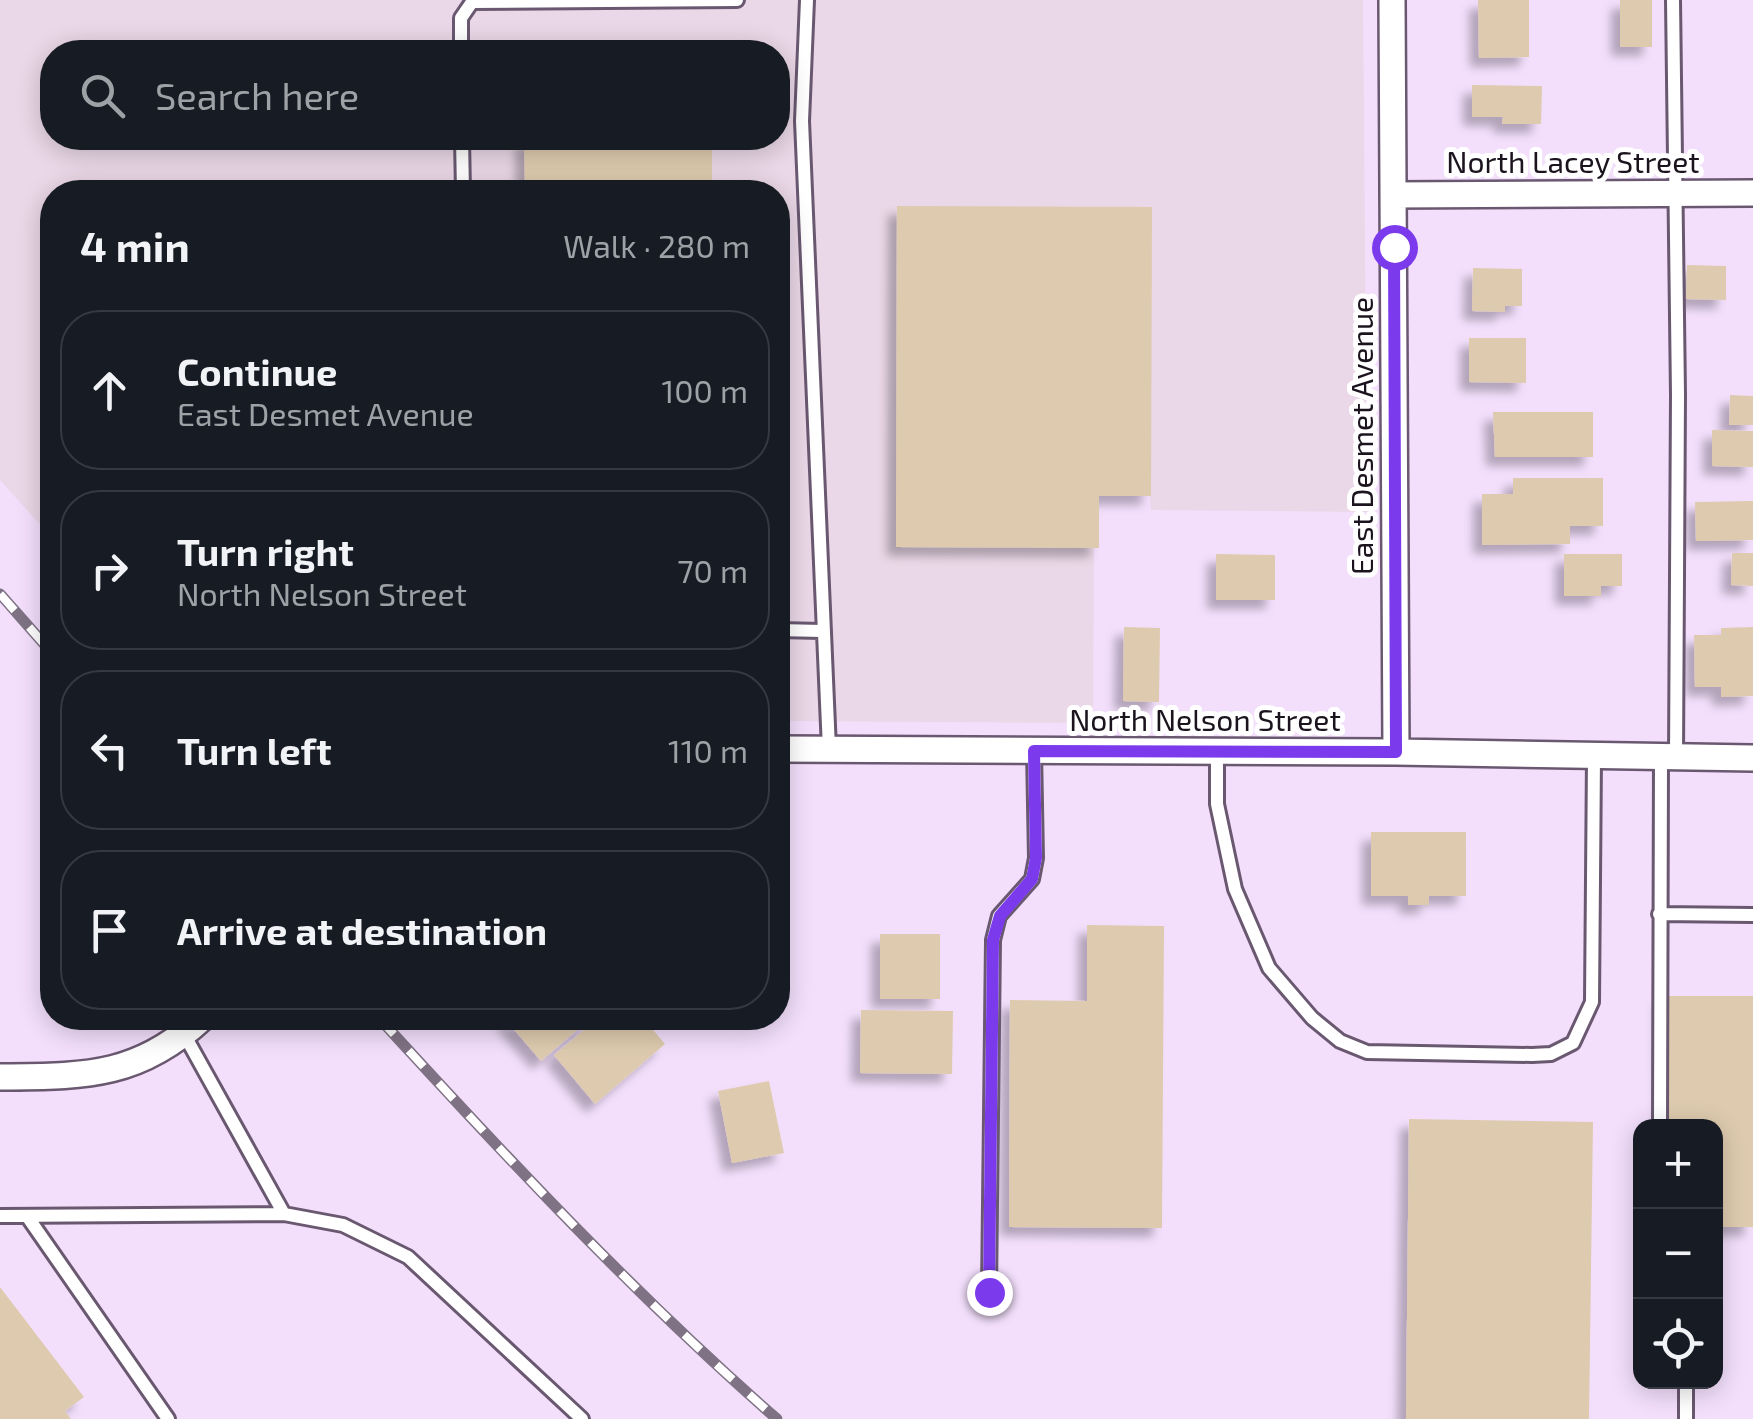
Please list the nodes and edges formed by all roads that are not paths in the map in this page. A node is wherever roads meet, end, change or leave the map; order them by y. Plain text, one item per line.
1 (736, 0) edge
2 (807, 0) edge
3 (1392, 0) edge
4 (1672, 0) edge
5 (462, 40) edge
6 (462, 150) edge
7 (463, 180) edge
8 (1674, 192) junction
9 (1753, 192) edge
10 (1393, 195) junction
11 (790, 630) edge
12 (822, 630) junction
13 (790, 749) edge
14 (829, 749) junction
15 (1034, 751) junction
16 (1217, 751) junction
17 (1396, 752) junction
18 (1594, 757) junction
19 (1668, 758) junction
20 (1753, 758) edge
21 (1659, 914) junction
22 (1753, 915) edge
23 (188, 1030) edge
24 (195, 1030) edge
25 (0, 1077) edge
26 (1660, 1119) edge
27 (284, 1214) junction
28 (0, 1216) edge
29 (27, 1216) junction
30 (989, 1292) dead end
31 (1686, 1389) edge
32 (161, 1416) edge
33 (582, 1419) edge
34 (1686, 1419) edge

1 - 5 lane
2 - 12 lane
3 - 10 street, East Desmet Avenue
4 - 8 lane
6 - 7 lane
8 - 9 street, North Lacey Street
8 - 10 street, North Lacey Street
8 - 19 lane
10 - 17 street, East Desmet Avenue
11 - 12 lane
12 - 14 lane
13 - 14 street, North Nelson Street
14 - 15 street, North Nelson Street
15 - 16 street, North Nelson Street
15 - 30 lane
16 - 17 street, North Nelson Street
16 - 18 lane
17 - 18 street, North Nelson Street
18 - 19 street, North Nelson Street
19 - 20 street, North Nelson Street
19 - 21 lane
21 - 22 lane
21 - 26 lane
23 - 25 street
24 - 27 lane
27 - 29 lane
27 - 33 lane
28 - 29 lane
29 - 32 lane
31 - 34 lane

